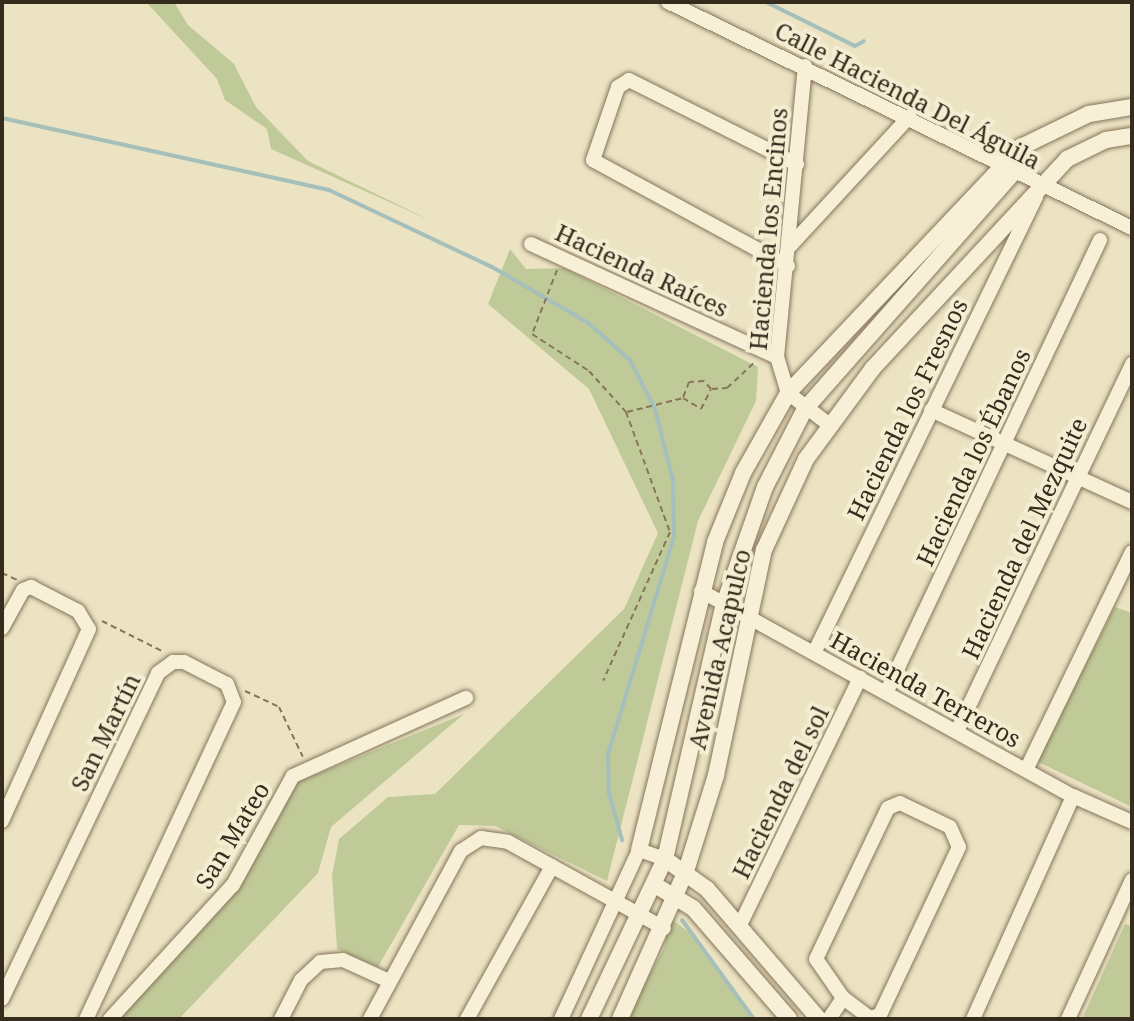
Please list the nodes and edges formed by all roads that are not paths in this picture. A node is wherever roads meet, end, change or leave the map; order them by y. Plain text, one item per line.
1 (668, 2) edge
2 (805, 66) junction
3 (1132, 107) edge
4 (909, 117) junction
5 (1132, 136) edge
6 (797, 164) junction
7 (998, 167) junction
8 (1016, 170) junction
9 (1041, 186) junction
10 (1132, 228) edge
11 (1100, 240) dead end
12 (531, 244) dead end
13 (790, 246) junction
14 (788, 266) junction
15 (777, 357) junction
16 (1132, 364) edge
17 (788, 393) junction
18 (805, 409) junction
19 (931, 410) junction
20 (827, 423) junction
21 (1003, 445) junction
22 (1076, 480) junction
23 (1132, 502) edge
24 (1132, 552) edge
25 (1125, 586) edge
26 (701, 591) junction
27 (724, 604) junction
28 (746, 617) junction
29 (2, 628) edge
30 (814, 653) junction
31 (860, 678) junction
32 (886, 693) junction
33 (466, 698) dead end
34 (957, 731) junction
35 (1026, 770) junction
36 (1073, 796) junction
37 (2, 821) edge
38 (1132, 822) edge
39 (639, 850) junction
40 (665, 859) junction
41 (552, 866) junction
42 (686, 871) junction
43 (630, 876) junction
44 (1132, 880) edge
45 (655, 885) junction
46 (677, 896) junction
47 (619, 904) junction
48 (1127, 909) edge
49 (643, 915) junction
50 (740, 925) junction
51 (664, 928) junction
52 (389, 981) junction
53 (843, 998) junction
54 (2, 999) edge
55 (86, 1019) edge
56 (110, 1019) edge
57 (281, 1019) edge
58 (370, 1019) edge
59 (467, 1019) edge
60 (561, 1019) edge
61 (589, 1019) edge
62 (620, 1019) edge
63 (789, 1019) edge
64 (819, 1019) edge
65 (829, 1019) edge
66 (973, 1019) edge
67 (1068, 1019) edge

1 - 2 street, Calle Hacienda Del Águila
2 - 4 street, Calle Hacienda Del Águila
2 - 6 street, Hacienda los Encinos
3 - 7 street, Avenida Acapulco
4 - 7 street, Calle Hacienda Del Águila
4 - 13 street
5 - 9 street, Avenida Acapulco
6 - 13 street, Hacienda los Encinos
6 - 14 street
7 - 8 street, Calle Hacienda Del Águila
7 - 17 street, Avenida Acapulco
8 - 9 street, Calle Hacienda Del Águila
8 - 18 street, Avenida Acapulco
9 - 10 street, Calle Hacienda Del Águila
9 - 19 street, Hacienda los Fresnos
9 - 20 street, Avenida Acapulco
11 - 21 street, Hacienda los Ébanos
12 - 15 street, Hacienda Raíces
13 - 14 street, Hacienda los Encinos
14 - 15 street, Hacienda los Encinos
15 - 17 street, Hacienda los Encinos
16 - 22 street, Hacienda del Mezquite
17 - 18 street, Hacienda los Encinos
17 - 26 street, Avenida Acapulco
18 - 20 street, Hacienda los Encinos
18 - 27 street, Avenida Acapulco
19 - 21 street
19 - 30 street, Hacienda los Fresnos
20 - 28 street, Avenida Acapulco
21 - 22 street
21 - 32 street, Hacienda los Ébanos
22 - 23 street
22 - 34 street, Hacienda del Mezquite
24 - 25 street
25 - 35 street
26 - 27 street, Hacienda Terreros
26 - 39 street, Avenida Acapulco
27 - 28 street, Hacienda Terreros
27 - 40 street, Avenida Acapulco
28 - 30 street, Hacienda Terreros
28 - 42 street, Avenida Acapulco
29 - 37 street
30 - 31 street, Hacienda Terreros
31 - 32 street, Hacienda Terreros
31 - 50 street, Hacienda del sol
32 - 34 street, Hacienda Terreros
33 - 56 street, San Mateo
34 - 35 street, Hacienda Terreros
35 - 36 street, Hacienda Terreros
36 - 38 street, Hacienda Terreros
36 - 66 street
39 - 40 street
39 - 43 street
40 - 42 street
40 - 45 street, Avenida Acapulco
41 - 47 street
41 - 52 street
41 - 59 street
42 - 46 street, Avenida Acapulco
42 - 50 street
43 - 45 street
43 - 47 street
44 - 48 street
45 - 46 street
45 - 49 street, Avenida Acapulco
46 - 51 street, Avenida Acapulco
46 - 63 street
47 - 49 street
47 - 60 street
48 - 67 street
49 - 51 street
49 - 61 street, Avenida Acapulco
50 - 64 street
51 - 62 street, Avenida Acapulco
52 - 57 street
52 - 58 street
53 - 53 street
53 - 65 street
54 - 55 street, San Martín

